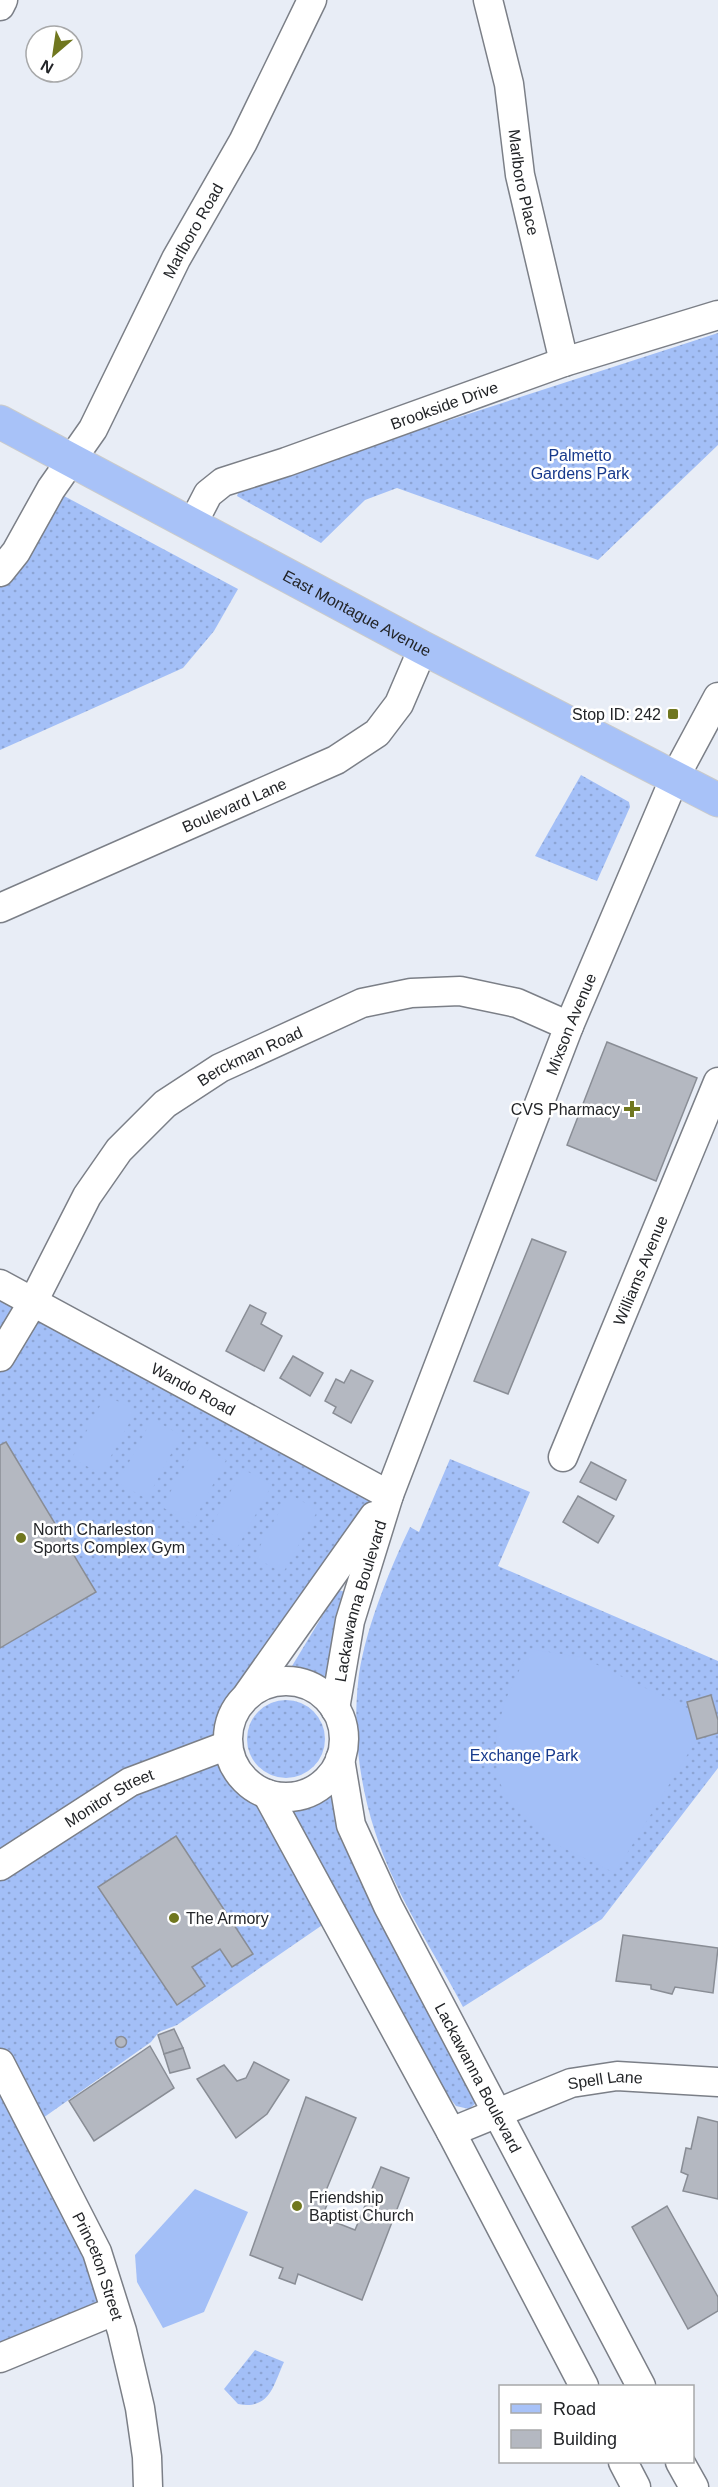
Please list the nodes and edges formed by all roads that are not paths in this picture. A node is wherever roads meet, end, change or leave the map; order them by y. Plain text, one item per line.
1 (3, 0) edge
2 (312, 0) edge
3 (488, 0) edge
4 (0, 6) edge
5 (718, 315) edge
6 (564, 363) junction
7 (0, 422) edge
8 (72, 460) junction
9 (193, 523) junction
10 (0, 572) edge
11 (423, 648) junction
12 (718, 697) edge
13 (675, 777) junction
14 (718, 800) edge
15 (0, 908) edge
16 (569, 1026) junction
17 (718, 1082) edge
18 (0, 1284) edge
19 (33, 1302) junction
20 (0, 1357) edge
21 (562, 1457) dead end
22 (389, 1495) junction
23 (246, 1696) junction
24 (335, 1709) junction
25 (228, 1745) junction
26 (340, 1759) junction
27 (267, 1794) junction
28 (0, 1866) edge
29 (0, 2063) edge
30 (718, 2082) edge
31 (497, 2113) junction
32 (451, 2132) junction
33 (114, 2311) junction
34 (0, 2358) edge
35 (583, 2385) edge
36 (640, 2385) edge
37 (623, 2463) edge
38 (681, 2463) edge
39 (148, 2487) edge
40 (636, 2487) edge
41 (694, 2487) edge

1 - 4 street
2 - 8 street, Marlboro Road
3 - 6 street, Marlboro Place
5 - 6 street, Brookside Drive
6 - 9 street, Brookside Drive
7 - 8 main road, East Montague Avenue
8 - 9 main road, East Montague Avenue
8 - 10 street, Marlboro Road
9 - 11 main road, East Montague Avenue
11 - 13 main road, East Montague Avenue
11 - 15 street, Boulevard Lane
12 - 13 street, Mixson Avenue
13 - 14 main road, East Montague Avenue
13 - 16 street, Mixson Avenue
16 - 19 street, Berckman Road
16 - 22 street, Mixson Avenue
17 - 21 street, Williams Avenue
18 - 19 street, Wando Road
19 - 20 street, Berckman Road
19 - 22 street, Wando Road
22 - 23 street
22 - 24 street, Lackawanna Boulevard
23 - 24 street
23 - 25 street
24 - 26 street
25 - 27 street
25 - 28 street, Monitor Street
26 - 27 street
26 - 31 street, Lackawanna Boulevard
27 - 32 street
29 - 33 street, Princeton Street
30 - 31 street, Spell Lane
31 - 32 street, Spell Lane
31 - 36 street, Lackawanna Boulevard
32 - 35 street
33 - 34 street
33 - 39 street, Princeton Street
37 - 40 street
38 - 41 street

